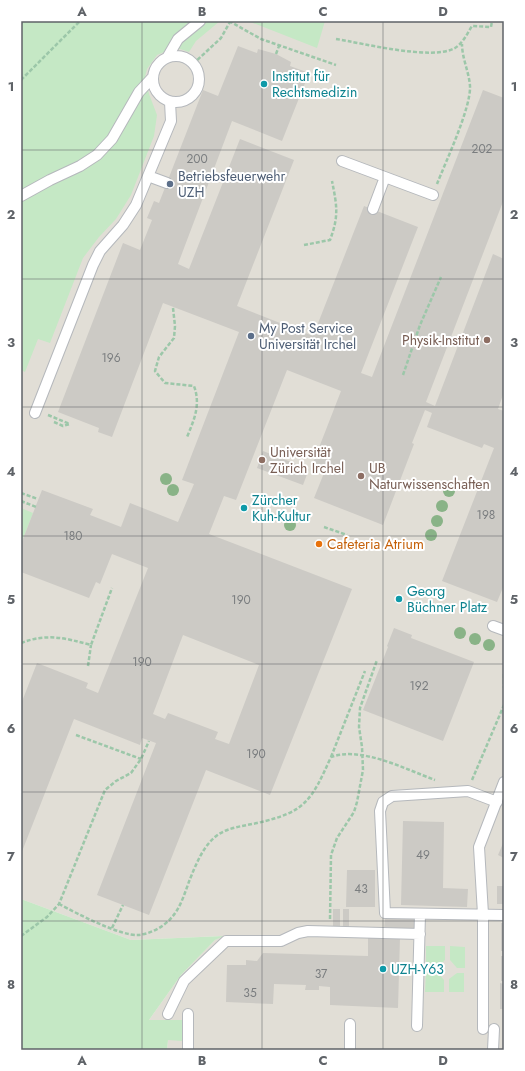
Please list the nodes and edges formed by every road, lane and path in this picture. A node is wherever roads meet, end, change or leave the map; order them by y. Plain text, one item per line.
1 (80, 21) edge
2 (200, 21) edge
3 (230, 21) edge
4 (492, 21) edge
5 (336, 39) dead end
6 (462, 43) junction
7 (279, 46) junction
8 (276, 54) dead end
9 (167, 58) junction
10 (193, 64) junction
11 (336, 65) dead end
12 (152, 78) junction
13 (21, 80) edge
14 (170, 102) junction
15 (342, 160) dead end
16 (148, 176) junction
17 (385, 177) junction
18 (332, 181) dead end
19 (167, 183) dead end
20 (433, 195) joint
21 (21, 196) edge
22 (373, 209) dead end
23 (304, 245) dead end
24 (441, 277) dead end
25 (173, 308) dead end
26 (403, 375) dead end
27 (36, 413) dead end
28 (54, 422) dead end
29 (70, 424) dead end
30 (187, 437) dead end
31 (21, 493) edge
32 (38, 499) dead end
33 (21, 501) edge
34 (36, 507) dead end
35 (324, 527) dead end
36 (348, 535) dead end
37 (112, 588) dead end
38 (493, 626) dead end
39 (504, 630) edge
40 (21, 643) edge
41 (91, 645) junction
42 (377, 660) dead end
43 (88, 666) dead end
44 (365, 671) dead end
45 (504, 674) edge
46 (504, 688) edge
47 (504, 705) edge
48 (76, 735) dead end
49 (149, 741) dead end
50 (362, 754) junction
51 (331, 757) junction
52 (142, 759) junction
53 (439, 781) dead end
54 (504, 782) edge
55 (468, 791) junction
56 (496, 802) junction
57 (59, 904) junction
58 (123, 905) dead end
59 (420, 914) junction
60 (483, 914) junction
61 (504, 915) edge
62 (112, 928) junction
63 (330, 932) junction
64 (420, 934) junction
65 (21, 936) edge
66 (168, 1014) dead end
67 (188, 1014) dead end
68 (350, 1024) dead end
69 (418, 1026) dead end
70 (483, 1029) dead end
71 (494, 1029) dead end
72 (188, 1050) edge
73 (350, 1050) edge
74 (493, 1050) edge

1 - 13 path
2 - 9 lane
3 - 7 path
3 - 10 path
4 - 6 path
5 - 6 path
6 - 20 path
7 - 8 path
7 - 11 path
9 - 10 lane
9 - 12 lane
10 - 14 lane
12 - 14 lane
12 - 21 lane
14 - 16 lane
15 - 17 lane
16 - 19 lane
16 - 27 lane
17 - 20 lane
17 - 22 lane
18 - 23 path
24 - 26 path
25 - 30 path
28 - 29 path
31 - 32 path
33 - 34 path
35 - 36 path
37 - 41 path
38 - 39 lane
40 - 41 path
41 - 43 path
42 - 50 path
44 - 51 path
45 - 46 path
47 - 55 path
48 - 52 path
49 - 52 path
50 - 51 path
50 - 53 path
50 - 63 path
51 - 62 path
52 - 57 path
54 - 56 lane
55 - 56 lane
55 - 59 lane
56 - 60 lane
57 - 62 path
57 - 65 path
58 - 62 path
59 - 60 lane
59 - 64 lane
60 - 61 lane
60 - 70 lane
63 - 64 lane
63 - 66 lane
64 - 69 lane
67 - 72 lane
68 - 73 lane
71 - 74 lane

